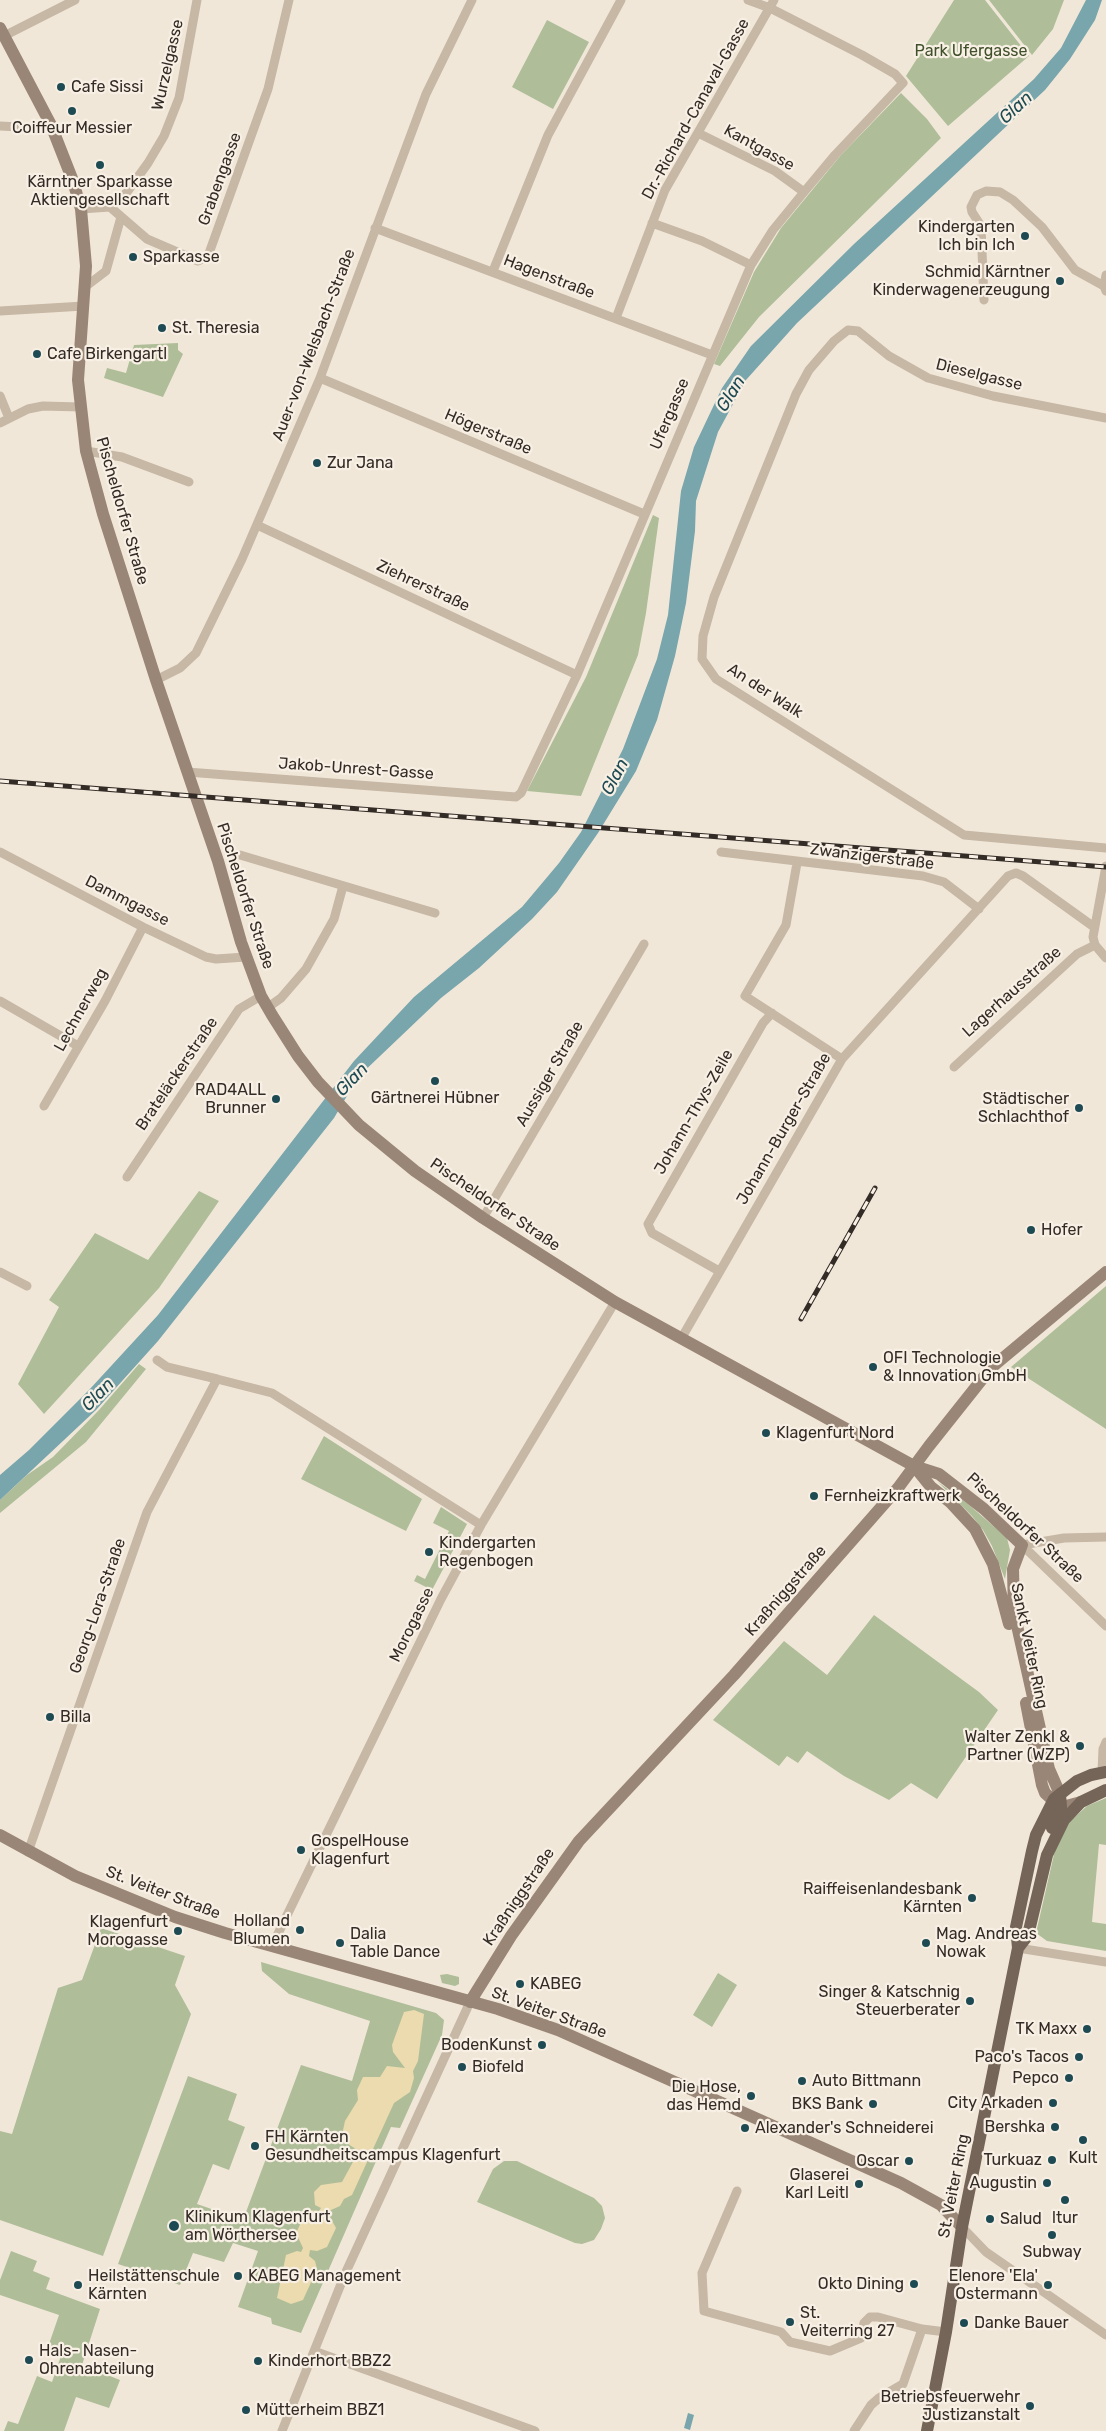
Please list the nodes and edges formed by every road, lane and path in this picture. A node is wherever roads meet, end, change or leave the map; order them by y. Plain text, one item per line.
1 (75, 0) edge
2 (197, 0) edge
3 (289, 0) edge
4 (472, 0) edge
5 (621, 0) edge
6 (748, 0) edge
7 (772, 4) edge
8 (2, 32) edge
9 (52, 125) junction
10 (0, 126) edge
11 (698, 133) junction
12 (804, 192) junction
13 (110, 207) junction
14 (81, 209) junction
15 (121, 217) junction
16 (652, 222) junction
17 (375, 228) junction
18 (751, 265) junction
19 (493, 271) junction
20 (1106, 275) edge
21 (85, 287) junction
22 (1105, 289) edge
23 (984, 300) dead end
24 (84, 306) junction
25 (0, 311) edge
26 (616, 318) junction
27 (858, 331) joint
28 (712, 355) junction
29 (320, 378) junction
30 (0, 396) edge
31 (80, 407) junction
32 (9, 418) junction
33 (1106, 418) edge
34 (0, 424) edge
35 (86, 450) junction
36 (189, 482) dead end
37 (644, 514) junction
38 (257, 525) junction
39 (577, 675) junction
40 (156, 680) junction
41 (187, 772) junction
42 (521, 792) joint
43 (1103, 848) edge
44 (0, 852) edge
45 (721, 852) dead end
46 (240, 855) dead end
47 (797, 863) junction
48 (1106, 866) edge
49 (343, 886) junction
50 (979, 909) junction
51 (434, 913) dead end
52 (143, 927) junction
53 (1094, 927) junction
54 (644, 944) dead end
55 (1095, 945) junction
56 (246, 957) junction
57 (1106, 958) edge
58 (261, 996) junction
59 (0, 1001) edge
60 (267, 1008) junction
61 (772, 1013) junction
62 (78, 1046) junction
63 (842, 1060) junction
64 (954, 1067) dead end
65 (44, 1106) dead end
66 (127, 1177) dead end
67 (483, 1218) junction
68 (0, 1272) edge
69 (719, 1272) junction
70 (1106, 1272) edge
71 (26, 1286) dead end
72 (615, 1302) junction
73 (681, 1339) junction
74 (157, 1360) dead end
75 (217, 1379) junction
76 (914, 1466) junction
77 (931, 1487) joint
78 (481, 1525) junction
79 (1106, 1537) edge
80 (1022, 1545) junction
81 (1106, 1626) edge
82 (1106, 1742) edge
83 (1104, 1772) edge
84 (1106, 1790) edge
85 (1063, 1803) junction
86 (0, 1835) edge
87 (28, 1852) junction
88 (272, 1946) junction
89 (1018, 1948) junction
90 (1106, 1962) edge
91 (470, 2002) junction
92 (737, 2191) dead end
93 (962, 2228) junction
94 (922, 2329) junction
95 (946, 2332) junction
96 (1104, 2332) edge
97 (314, 2351) junction
98 (282, 2431) edge
99 (535, 2431) edge
100 (854, 2431) edge
101 (927, 2431) edge

1 - 8 street
2 - 13 street, Wurzelgasse
3 - 15 street, Grabengasse
4 - 17 street, Auer-von-Welsbach-Straße
5 - 19 street
6 - 7 street
7 - 11 street, Dr.-Richard-Canaval-Gasse
7 - 12 street, Ufergasse
8 - 9 main road, Pischeldorfer Straße
9 - 10 street
9 - 14 main road, Pischeldorfer Straße
11 - 12 street, Kantgasse
11 - 16 street, Dr.-Richard-Canaval-Gasse
12 - 18 street, Ufergasse
13 - 14 street
13 - 15 street, Grabengasse
14 - 21 main road, Pischeldorfer Straße
15 - 21 street
16 - 18 street
16 - 26 street, Dr.-Richard-Canaval-Gasse
17 - 19 street, Hagenstraße
17 - 29 street, Auer-von-Welsbach-Straße
18 - 28 street, Ufergasse
19 - 26 street, Hagenstraße
20 - 22 street
21 - 24 main road, Pischeldorfer Straße
22 - 23 street
24 - 25 street
24 - 31 main road, Pischeldorfer Straße
26 - 28 street, Hagenstraße
27 - 33 street, Dieselgasse
27 - 43 street, An der Walk
28 - 37 street, Ufergasse
29 - 37 street, Högerstraße
29 - 38 street, Auer-von-Welsbach-Straße
30 - 32 street
31 - 32 street
31 - 35 main road, Pischeldorfer Straße
32 - 34 street
35 - 36 street
35 - 40 main road, Pischeldorfer Straße
37 - 39 street, Ufergasse
38 - 39 street, Ziehrerstraße
38 - 40 street, Auer-von-Welsbach-Straße
39 - 42 street, Ufergasse
40 - 41 main road, Pischeldorfer Straße
41 - 42 street, Jakob-Unrest-Gasse
41 - 56 main road, Pischeldorfer Straße
44 - 52 street, Dammgasse
45 - 47 street, Zwanzigerstraße
46 - 49 street
47 - 50 street, Zwanzigerstraße
47 - 61 street
48 - 53 street
49 - 51 street
49 - 60 street
50 - 53 street
50 - 63 street, Johann-Burger-Straße
52 - 56 street, Dammgasse
52 - 62 street, Lechnerweg
53 - 55 street
54 - 67 street, Aussiger Straße
55 - 57 street
55 - 64 street, Lagerhausstraße
56 - 58 main road, Pischeldorfer Straße
58 - 60 main road, Pischeldorfer Straße
58 - 66 street, Brateläckerstraße
59 - 62 street
60 - 67 main road, Pischeldorfer Straße
61 - 63 street
61 - 69 street, Johann-Thys-Zeile
62 - 65 street, Lechnerweg
63 - 69 street, Johann-Burger-Straße
67 - 72 main road, Pischeldorfer Straße
68 - 71 street
69 - 73 street, Johann-Burger-Straße
70 - 76 main road, Kraßniggstraße
72 - 73 main road, Pischeldorfer Straße
72 - 78 street, Morogasse
73 - 76 main road, Pischeldorfer Straße
74 - 75 street
75 - 78 street
75 - 87 street, Georg-Lora-Straße
76 - 77 main road, Pischeldorfer Straße
76 - 80 main road, Pischeldorfer Straße
76 - 91 main road, Kraßniggstraße
77 - 85 main road, Sankt Veiter Ring
78 - 88 street, Morogasse
79 - 80 street
80 - 81 street, Pischeldorfer Straße
80 - 85 main road, Sankt Veiter Ring
82 - 83 street
83 - 85 main road
84 - 85 main road
85 - 89 main road, St. Veiter Ring
85 - 89 main road, St. Veiter Ring
86 - 87 main road, St. Veiter Straße
87 - 88 main road, St. Veiter Straße
88 - 91 main road, St. Veiter Straße
89 - 90 street
89 - 93 main road, St. Veiter Ring
91 - 93 main road, St. Veiter Straße
91 - 97 street, Kraßniggstraße
92 - 94 street
93 - 95 main road, St. Veiter Ring
93 - 96 street, St. Veiter Straße
94 - 95 street
94 - 100 street
95 - 101 main road, St. Veiter Ring
97 - 98 street, Kraßniggstraße
97 - 99 street

